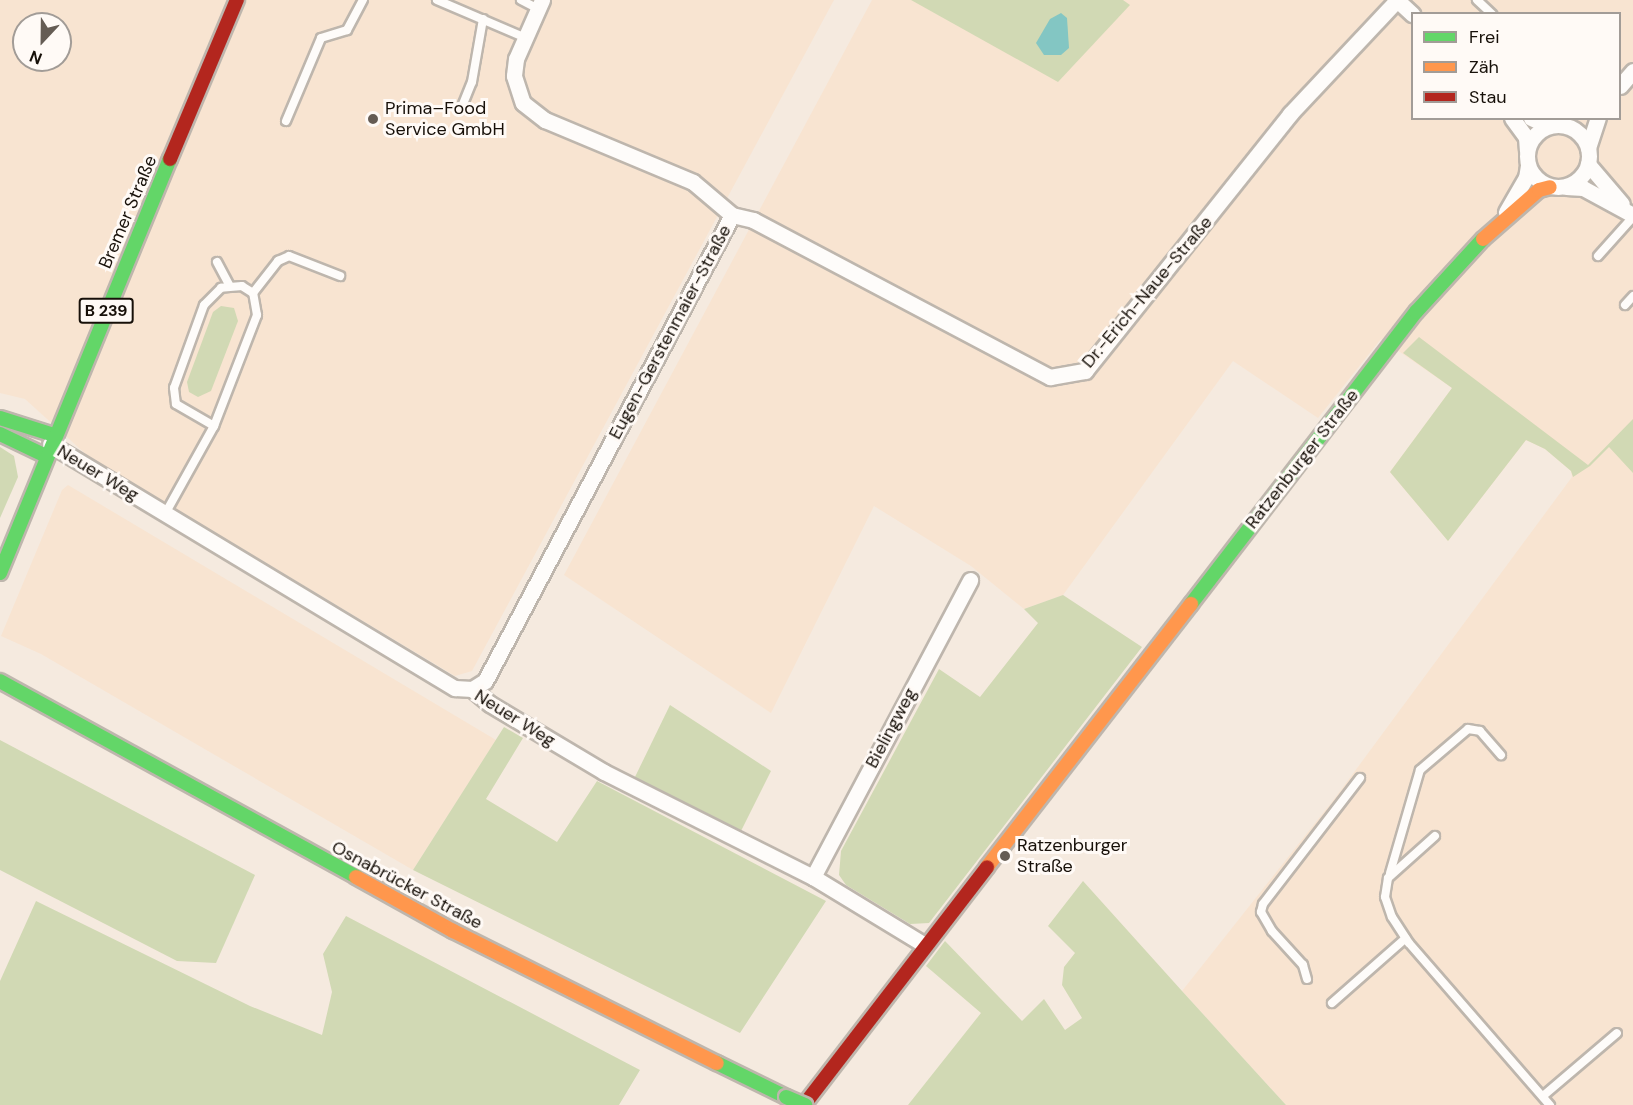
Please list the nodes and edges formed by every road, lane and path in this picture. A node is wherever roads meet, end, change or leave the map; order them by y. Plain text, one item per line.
1 (237, 0) edge
2 (363, 0) edge
3 (437, 0) edge
4 (520, 0) edge
5 (1397, 0) edge
6 (1477, 0) edge
7 (540, 4) edge
8 (1411, 12) edge
9 (1490, 12) edge
10 (483, 20) junction
11 (526, 38) junction
12 (1633, 71) edge
13 (1621, 85) edge
14 (461, 109) dead end
15 (1513, 120) edge
16 (1535, 120) edge
17 (1598, 120) edge
18 (286, 121) dead end
19 (1571, 122) edge
20 (1548, 126) junction
21 (1588, 148) junction
22 (1527, 150) junction
23 (1588, 164) junction
24 (1528, 166) junction
25 (1550, 187) junction
26 (1566, 187) junction
27 (732, 215) junction
28 (1633, 216) edge
29 (1502, 219) junction
30 (1598, 256) dead end
31 (217, 262) dead end
32 (340, 276) dead end
33 (229, 285) junction
34 (253, 293) junction
35 (1633, 296) edge
36 (1625, 305) dead end
37 (0, 418) edge
38 (214, 426) junction
39 (0, 434) edge
40 (50, 445) junction
41 (165, 514) junction
42 (0, 573) edge
43 (970, 580) dead end
44 (2, 683) edge
45 (472, 689) junction
46 (1501, 755) dead end
47 (1360, 778) dead end
48 (1435, 836) dead end
49 (813, 876) junction
50 (1388, 879) junction
51 (1406, 938) junction
52 (926, 945) junction
53 (1307, 979) dead end
54 (1332, 1003) dead end
55 (1617, 1033) dead end
56 (1543, 1096) junction
57 (805, 1105) edge
58 (1550, 1105) edge

1 - 40 main road, Bremer Straße / B 239
2 - 18 lane
3 - 10 lane
4 - 7 lane
5 - 8 street, Dr.-Erich-Naue-Straße
5 - 27 street, Dr.-Erich-Naue-Straße
6 - 9 lane
7 - 11 street, Eugen-Gerstenmaier-Straße
10 - 11 lane
10 - 14 lane
11 - 27 street, Eugen-Gerstenmaier-Straße
12 - 13 street
15 - 22 street
16 - 20 street
17 - 21 street
19 - 20 street
19 - 21 street
20 - 22 street
21 - 23 street
22 - 24 street
23 - 26 street
23 - 28 street
24 - 25 street
24 - 29 street
25 - 26 street
25 - 29 main road, Ratzenburger Straße
26 - 28 street
27 - 45 street, Eugen-Gerstenmaier-Straße
28 - 30 lane
29 - 52 main road, Ratzenburger Straße
31 - 33 lane
32 - 34 lane
33 - 34 lane
33 - 38 lane
34 - 38 lane
35 - 36 lane
37 - 40 main road
38 - 41 lane
39 - 40 main road
40 - 41 street, Neuer Weg
40 - 42 main road, Bremer Straße / B 239
41 - 45 street, Neuer Weg
43 - 49 street, Bielingweg
44 - 57 main road, Osnabrücker Straße, bridge
45 - 49 street, Neuer Weg
46 - 50 lane
47 - 53 lane
48 - 50 lane
49 - 52 street, Neuer Weg
50 - 51 lane
51 - 54 lane
51 - 56 lane
52 - 57 main road, Ratzenburger Straße
55 - 56 lane
56 - 58 lane

